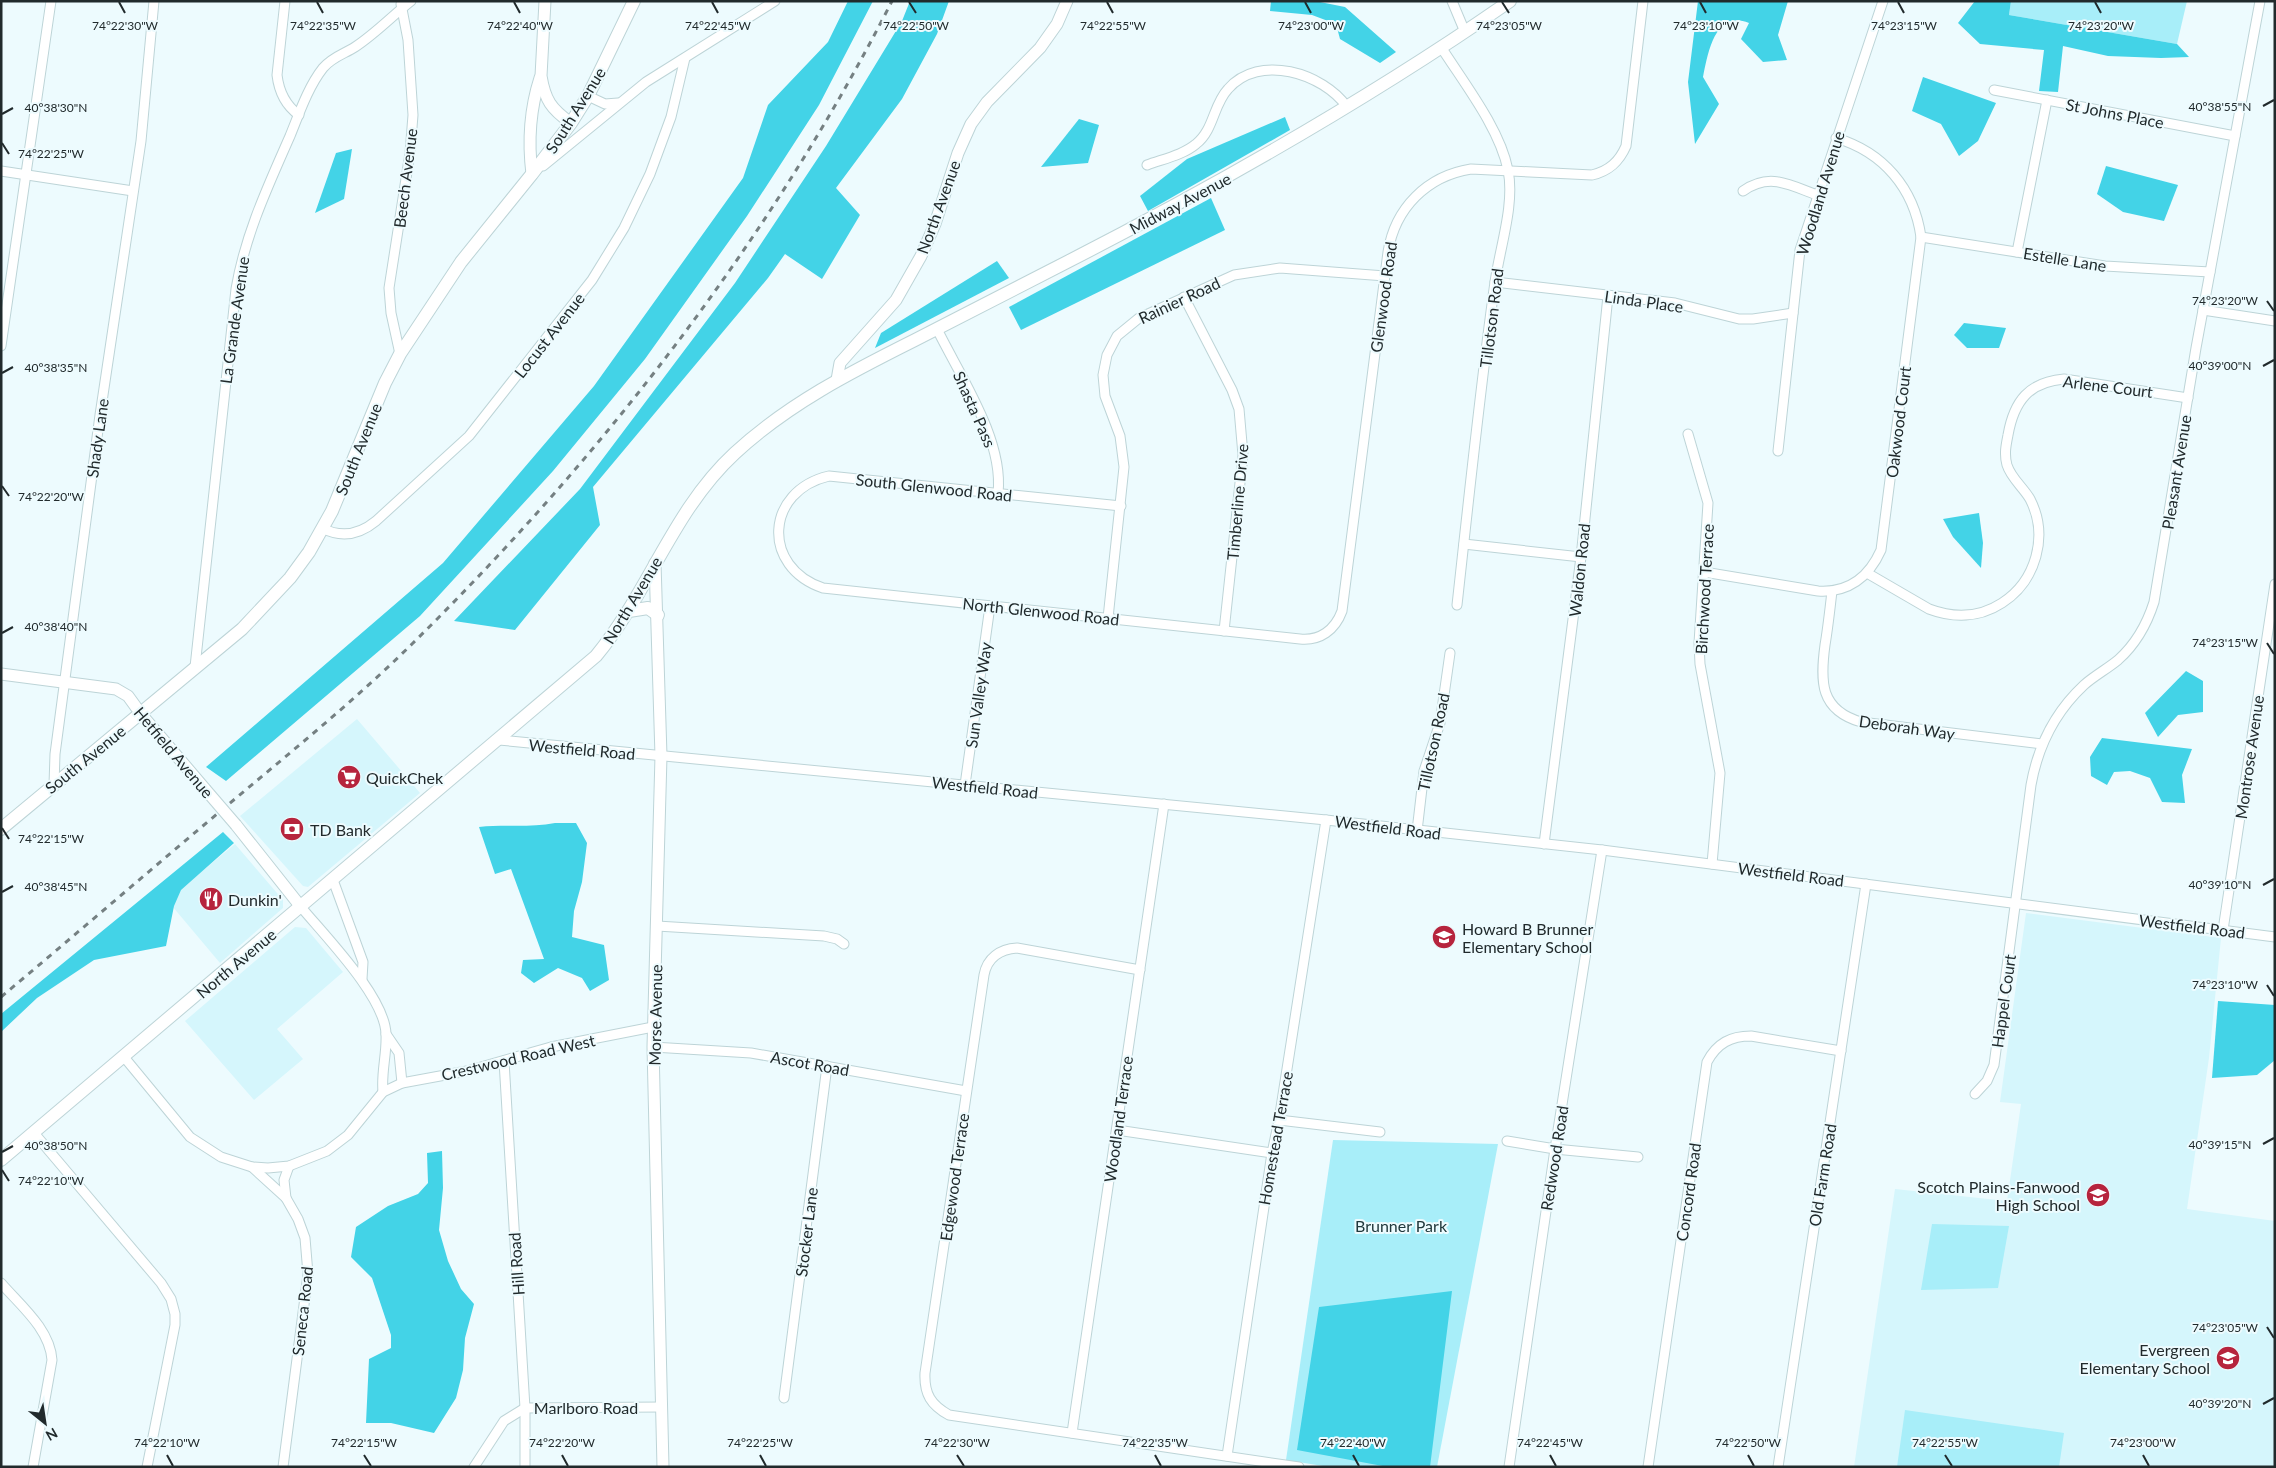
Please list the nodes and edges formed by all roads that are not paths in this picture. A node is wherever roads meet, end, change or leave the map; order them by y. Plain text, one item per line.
1 (51, 1) edge
2 (154, 1) edge
3 (285, 1) edge
4 (411, 1) edge
5 (545, 1) edge
6 (634, 1) edge
7 (775, 1) edge
8 (1067, 1) edge
9 (1452, 1) edge
10 (1510, 1) edge
11 (1643, 1) edge
12 (1883, 1) edge
13 (2260, 1) edge
14 (402, 5) edge
15 (1465, 32) junction
16 (1441, 47) junction
17 (685, 58) junction
18 (540, 76) junction
19 (1994, 90) dead end
20 (588, 96) junction
21 (2047, 100) junction
22 (621, 102) junction
23 (1347, 107) junction
24 (299, 115) junction
25 (571, 123) junction
26 (2235, 136) junction
27 (1836, 138) junction
28 (1147, 165) dead end
29 (1508, 170) junction
30 (1, 171) edge
31 (532, 174) junction
32 (27, 175) junction
33 (134, 191) junction
34 (1743, 191) dead end
35 (1817, 195) junction
36 (1921, 237) junction
37 (2017, 252) junction
38 (2210, 272) junction
39 (1385, 276) junction
40 (1495, 282) junction
41 (1608, 296) junction
42 (1184, 297) junction
43 (2203, 310) junction
44 (1792, 313) junction
45 (2275, 321) edge
46 (937, 329) junction
47 (1, 346) edge
48 (400, 354) junction
49 (837, 380) junction
50 (2188, 398) junction
51 (1688, 434) dead end
52 (1778, 451) dead end
53 (998, 493) junction
54 (1121, 506) junction
55 (322, 528) junction
56 (779, 533) joint
57 (1464, 544) junction
58 (1581, 557) junction
59 (655, 563) junction
60 (1704, 572) junction
61 (1867, 573) junction
62 (2275, 584) edge
63 (1832, 591) junction
64 (1457, 605) dead end
65 (990, 606) junction
66 (629, 611) junction
67 (658, 615) junction
68 (1108, 618) junction
69 (1333, 628) joint
70 (1224, 631) junction
71 (1450, 653) dead end
72 (195, 667) junction
73 (1, 674) edge
74 (64, 683) junction
75 (141, 714) junction
76 (499, 740) junction
77 (2042, 744) junction
78 (661, 756) junction
79 (54, 785) junction
80 (966, 785) junction
81 (1164, 804) junction
82 (1326, 820) junction
83 (1, 829) edge
84 (1417, 831) junction
85 (1544, 844) junction
86 (1602, 850) junction
87 (1712, 864) junction
88 (333, 880) junction
89 (1866, 884) junction
90 (2016, 903) junction
91 (301, 907) junction
92 (657, 926) junction
93 (2223, 930) junction
94 (2275, 937) edge
95 (844, 944) dead end
96 (1140, 970) junction
97 (362, 979) junction
98 (654, 1028) junction
99 (386, 1034) junction
100 (653, 1046) junction
101 (1841, 1051) junction
102 (124, 1057) junction
103 (504, 1061) junction
104 (827, 1066) junction
105 (402, 1083) junction
106 (966, 1091) junction
107 (383, 1092) junction
108 (1975, 1094) dead end
109 (1279, 1120) junction
110 (1117, 1130) junction
111 (1380, 1132) dead end
112 (34, 1133) junction
113 (1507, 1141) dead end
114 (1555, 1149) junction
115 (1272, 1153) junction
116 (1638, 1156) dead end
117 (1, 1160) edge
118 (289, 1166) junction
119 (252, 1167) junction
120 (286, 1198) junction
121 (1, 1283) edge
122 (784, 1398) dead end
123 (662, 1407) junction
124 (525, 1408) junction
125 (1072, 1433) junction
126 (1227, 1456) junction
127 (478, 1466) edge
128 (33, 1467) edge
129 (147, 1467) edge
130 (282, 1467) edge
131 (525, 1467) edge
132 (663, 1467) edge
133 (1299, 1467) edge
134 (1509, 1467) edge
135 (1648, 1467) edge
136 (1778, 1467) edge

1 - 32 street
2 - 33 street, Shady Lane
3 - 24 street
4 - 14 street, La Grande Avenue
5 - 18 street
6 - 20 main road, South Avenue
7 - 17 street
8 - 49 street, North Avenue
9 - 15 street
10 - 15 main road, Midway Avenue
11 - 29 street, Glenwood Road
12 - 27 street, Woodland Avenue
13 - 26 street, Pleasant Avenue
14 - 24 street, La Grande Avenue
14 - 48 street, Beech Avenue
15 - 16 main road, Midway Avenue
16 - 23 main road, Midway Avenue
16 - 29 street, Tillotson Road
17 - 22 street
17 - 55 street, Locust Avenue
18 - 25 street
18 - 31 street
19 - 21 street, St Johns Place
20 - 22 street
20 - 25 main road, South Avenue
21 - 26 street, St Johns Place
21 - 37 street
22 - 31 street
23 - 28 street
23 - 46 main road, Midway Avenue
24 - 72 street, La Grande Avenue
25 - 31 main road, South Avenue
26 - 38 street, Pleasant Avenue
27 - 35 street, Woodland Avenue
27 - 36 street, Oakwood Court
29 - 39 street, Glenwood Road
29 - 40 street, Tillotson Road
30 - 32 street
31 - 48 main road, South Avenue
32 - 33 street
32 - 47 street
33 - 74 street, Shady Lane
34 - 35 street
35 - 44 street, Woodland Avenue
36 - 37 street, Estelle Lane
36 - 61 street, Oakwood Court
37 - 38 street, Estelle Lane
38 - 43 street, Pleasant Avenue
39 - 42 street, Rainier Road
39 - 69 street, Glenwood Road
40 - 41 street, Linda Place
40 - 57 street, Tillotson Road
41 - 44 street, Linda Place
41 - 58 street, Waldon Road
42 - 54 street, Rainier Road
42 - 70 street, Timberline Drive
43 - 45 street
43 - 50 street, Pleasant Avenue
44 - 52 street, Woodland Avenue
46 - 49 main road, Midway Avenue
46 - 53 street, Shasta Pass
48 - 55 main road, South Avenue
49 - 59 main road, North Avenue
50 - 61 street, Arlene Court
50 - 77 street, Pleasant Avenue
51 - 60 street, Birchwood Terrace
53 - 54 street, South Glenwood Road
53 - 56 street, South Glenwood Road
54 - 68 street, Rainier Road
55 - 72 main road, South Avenue
56 - 65 street, North Glenwood Road
57 - 58 street
57 - 64 street, Tillotson Road
58 - 85 street, Waldon Road
59 - 66 main road, North Avenue
59 - 67 street, Morse Avenue
60 - 63 street, Oakwood Court
60 - 87 street, Birchwood Terrace
61 - 63 street, Oakwood Court
62 - 93 street, Montrose Avenue
63 - 77 street, Deborah Way
65 - 68 street, North Glenwood Road
65 - 80 street, Sun Valley Way
66 - 67 main road
66 - 76 main road, North Avenue
67 - 78 street, Morse Avenue
68 - 70 street, North Glenwood Road
69 - 70 street, North Glenwood Road
71 - 84 street, Tillotson Road
72 - 75 main road, South Avenue
73 - 74 street, Hetfield Avenue
74 - 75 street, Hetfield Avenue
74 - 79 street, Shady Lane
75 - 79 main road, South Avenue
75 - 91 street, Hetfield Avenue, bridge
76 - 78 street, Westfield Road
76 - 88 main road, North Avenue
77 - 90 street, Pleasant Avenue
78 - 80 street, Westfield Road
78 - 92 street, Morse Avenue
79 - 83 main road, South Avenue
80 - 81 street, Westfield Road
81 - 82 street, Westfield Road
81 - 96 street, Woodland Terrace
82 - 84 street, Westfield Road
82 - 109 street, Homestead Terrace
84 - 85 street, Westfield Road
85 - 86 street, Westfield Road
86 - 87 street, Westfield Road
86 - 114 street, Redwood Road
87 - 89 street, Westfield Road
88 - 91 main road, North Avenue
88 - 97 street
89 - 90 street, Westfield Road
89 - 101 street, Old Farm Road
90 - 93 street, Westfield Road
90 - 108 street, Happel Court
91 - 97 street
91 - 102 main road, North Avenue
92 - 95 street
92 - 98 street, Morse Avenue
93 - 94 street, Westfield Road
96 - 106 street, Edgewood Terrace
96 - 110 street, Woodland Terrace
97 - 99 street
98 - 100 street, Morse Avenue
98 - 103 street, Crestwood Road West
99 - 105 street
99 - 107 street
100 - 104 street, Ascot Road
100 - 123 street, Morse Avenue
101 - 135 street, Concord Road
101 - 136 street, Old Farm Road
102 - 112 main road, North Avenue
102 - 119 street, Seneca Road
103 - 105 street, Crestwood Road West
103 - 124 street, Hill Road
104 - 106 street, Ascot Road
104 - 122 street, Stocker Lane
105 - 107 street, Crestwood Road West
106 - 125 street, Edgewood Terrace
107 - 118 street
109 - 111 street
109 - 115 street, Homestead Terrace
110 - 115 street
110 - 125 street, Woodland Terrace
112 - 117 main road, North Avenue
112 - 129 street
113 - 114 street
114 - 116 street
114 - 134 street, Redwood Road
115 - 126 street, Homestead Terrace
118 - 119 street
118 - 120 street
119 - 120 street, Seneca Road
120 - 130 street, Seneca Road
121 - 128 street
123 - 124 street, Marlboro Road
123 - 132 street, Morse Avenue
124 - 127 street, Marlboro Road
124 - 131 street, Hill Road
125 - 126 street
126 - 133 street

